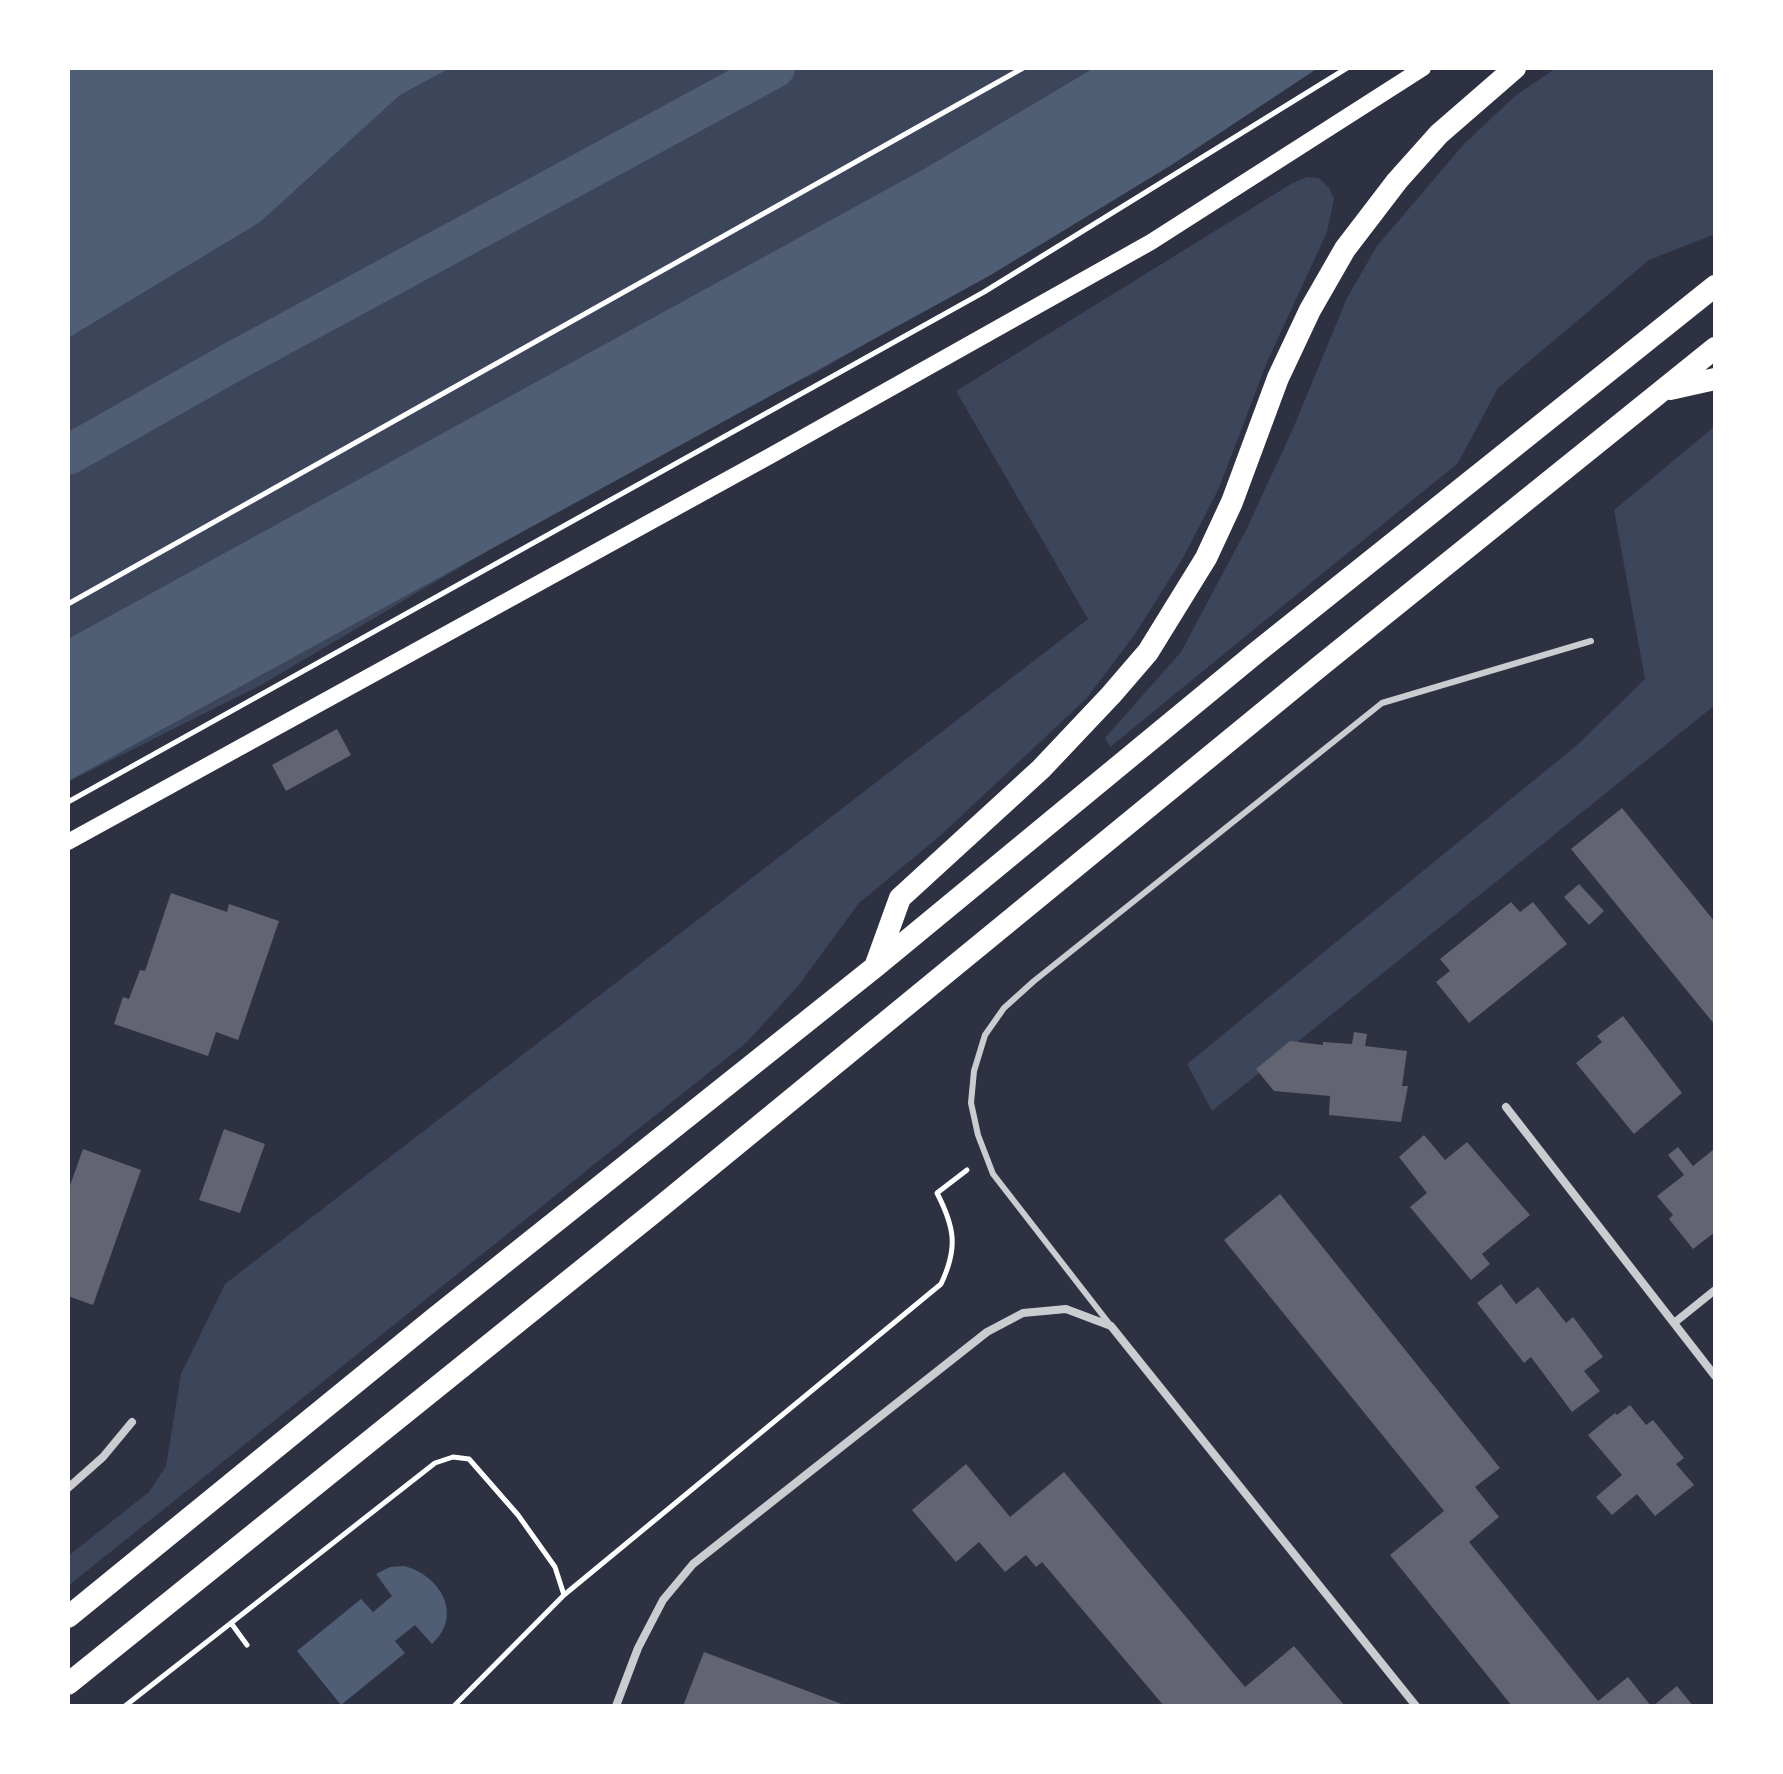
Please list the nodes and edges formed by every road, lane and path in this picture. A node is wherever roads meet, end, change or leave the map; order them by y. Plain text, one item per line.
1 (1023, 68) edge
2 (1347, 68) edge
3 (1423, 68) edge
4 (1515, 68) edge
5 (1715, 286) edge
6 (1715, 348) edge
7 (1715, 379) edge
8 (1665, 390) junction
9 (68, 604) edge
10 (1591, 641) dead end
11 (68, 802) edge
12 (68, 842) edge
13 (875, 967) junction
14 (1506, 1107) dead end
15 (985, 1155) junction
16 (1715, 1290) edge
17 (1674, 1323) junction
18 (1111, 1326) junction
19 (1715, 1376) edge
20 (132, 1422) dead end
21 (68, 1488) edge
22 (564, 1595) junction
23 (68, 1617) edge
24 (231, 1623) junction
25 (247, 1645) dead end
26 (68, 1684) edge
27 (125, 1706) edge
28 (454, 1706) edge
29 (616, 1706) edge
30 (1416, 1706) edge

1 - 9 path
2 - 11 path
3 - 12 main road
4 - 13 highway
5 - 13 highway
6 - 8 highway
7 - 8 highway
8 - 26 highway
10 - 15 lane
13 - 23 highway
14 - 17 street
15 - 18 lane
15 - 22 path
16 - 17 street
17 - 19 street
18 - 29 street
18 - 30 street
20 - 21 street
22 - 24 path
22 - 28 path
24 - 25 path
24 - 27 path

